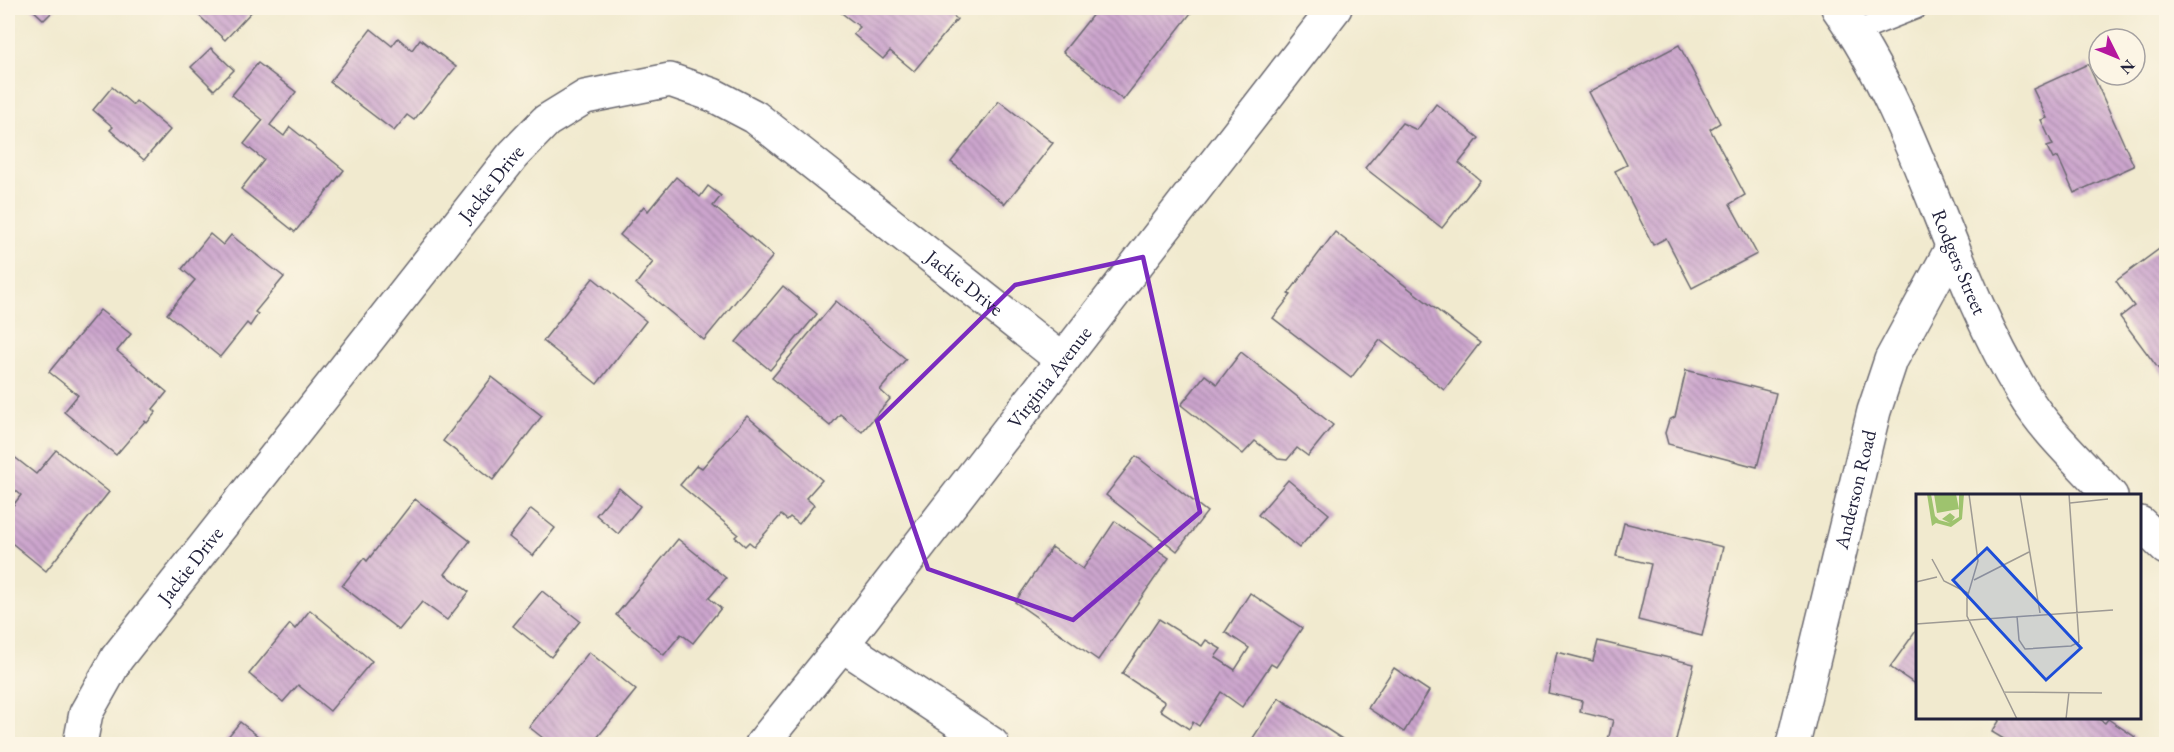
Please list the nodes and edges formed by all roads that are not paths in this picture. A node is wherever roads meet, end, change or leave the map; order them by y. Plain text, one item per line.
1 (1335, 8) edge
2 (1916, 8) edge
3 (1846, 20) edge
4 (1952, 248) junction
5 (1061, 359) junction
6 (2110, 494) edge
7 (2141, 525) edge
8 (2166, 548) edge
9 (842, 645) junction
10 (80, 744) edge
11 (762, 744) edge
12 (992, 744) edge
13 (1793, 744) edge

1 - 5 street, Virginia Avenue
2 - 3 lane
3 - 4 street, Rodgers Street
4 - 6 street, Rodgers Street
4 - 13 street, Anderson Road
5 - 9 street, Virginia Avenue
5 - 10 street, Jackie Drive
7 - 8 street
9 - 11 street, Virginia Avenue
9 - 12 street

